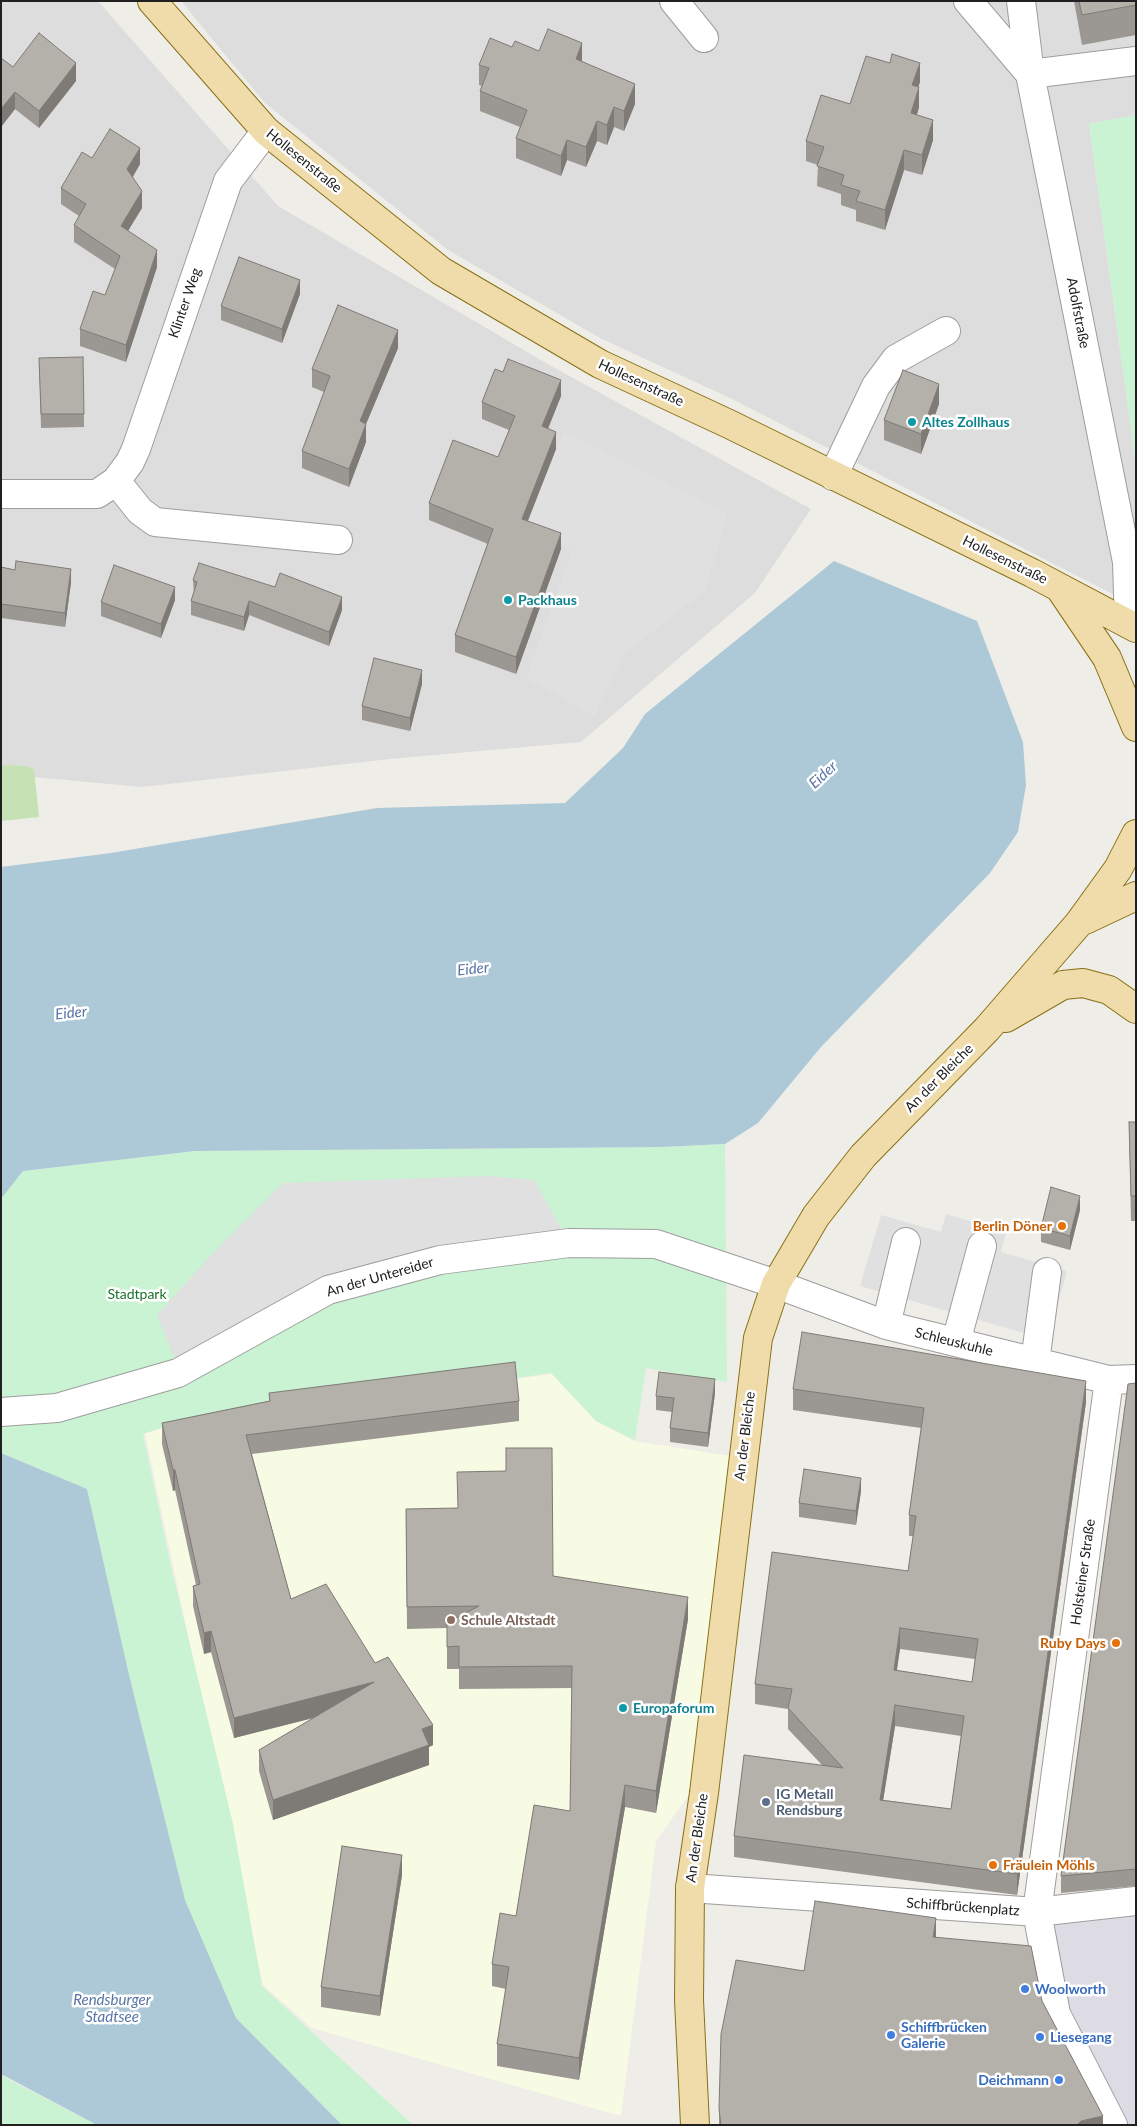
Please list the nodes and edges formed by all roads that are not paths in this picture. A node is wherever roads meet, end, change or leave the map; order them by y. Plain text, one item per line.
1 (152, 1) edge
2 (674, 1) edge
3 (968, 1) edge
4 (1021, 1) edge
5 (704, 38) dead end
6 (1136, 61) edge
7 (1030, 74) junction
8 (266, 132) junction
9 (946, 331) dead end
10 (833, 476) junction
11 (116, 481) junction
12 (1, 494) edge
13 (338, 540) dead end
14 (1059, 586) junction
15 (1132, 626) edge
16 (1136, 727) edge
17 (1136, 834) edge
18 (1136, 896) edge
19 (1079, 923) junction
20 (1136, 1009) edge
21 (987, 1029) junction
22 (906, 1242) dead end
23 (982, 1246) dead end
24 (1047, 1272) dead end
25 (776, 1284) junction
26 (886, 1325) junction
27 (956, 1342) junction
28 (1035, 1362) junction
29 (1136, 1379) edge
30 (1109, 1380) junction
31 (5, 1411) edge
32 (690, 1888) junction
33 (1136, 1901) edge
34 (1037, 1912) junction
35 (695, 2125) edge
36 (1114, 2125) edge

1 - 8 main road, Hollesenstraße
2 - 5 street
3 - 7 street
4 - 7 street, Adolfstraße
6 - 7 street
7 - 15 street, Adolfstraße
8 - 10 main road, Hollesenstraße
8 - 11 street, Klinter Weg
9 - 10 street
10 - 14 main road, Hollesenstraße
11 - 12 street, Klinter Weg
11 - 13 street
14 - 15 main road
14 - 16 main road, Hollesenstraße
17 - 19 main road
18 - 19 main road, An der Bleiche
19 - 21 main road, An der Bleiche
20 - 21 main road
21 - 25 main road, An der Bleiche
22 - 26 street
23 - 27 street
24 - 28 street
25 - 26 street, Schleuskuhle
25 - 31 street, An der Untereider
25 - 32 main road, An der Bleiche
26 - 27 street, Schleuskuhle
27 - 28 street, Schleuskuhle
28 - 30 street, Schleuskuhle
29 - 30 street, Schleuskuhle
30 - 34 street, Holsteiner Straße
32 - 34 street, Schiffbrückenplatz
32 - 35 main road, An der Bleiche
33 - 34 street
34 - 36 street, Schiffbrückenplatz

